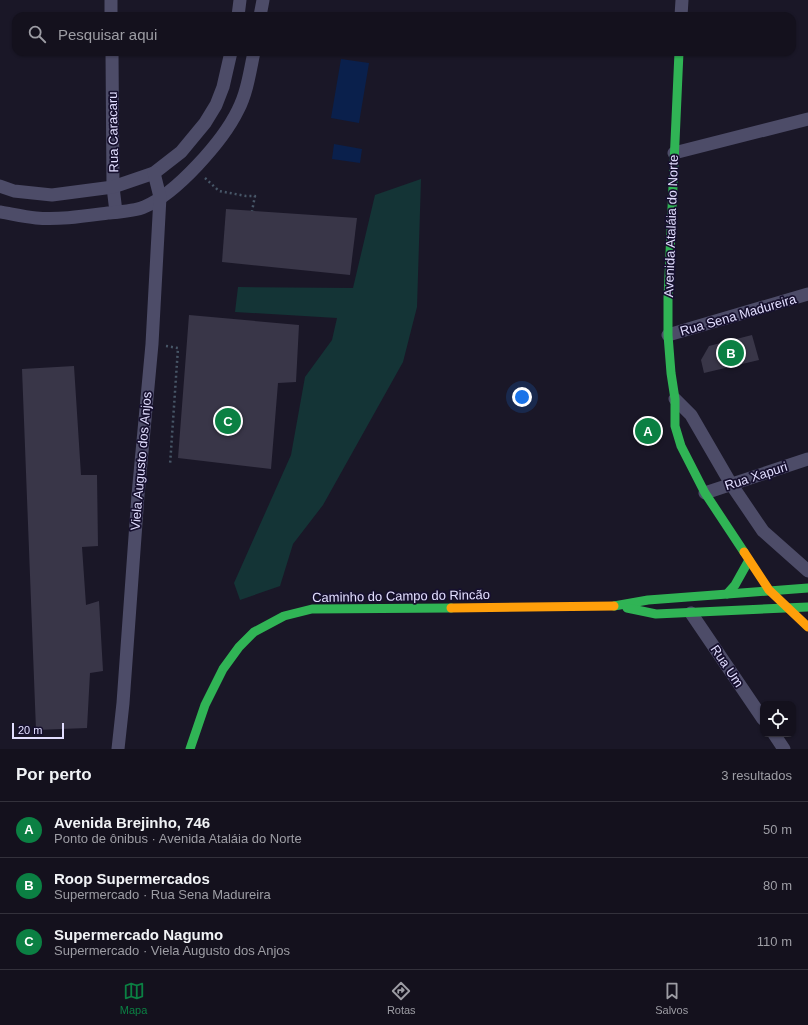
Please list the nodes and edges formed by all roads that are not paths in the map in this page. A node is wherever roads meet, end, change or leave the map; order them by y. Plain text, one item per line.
1 (111, 0) edge
2 (240, 0) edge
3 (263, 0) edge
4 (682, 0) edge
5 (111, 12) edge
6 (238, 12) edge
7 (261, 12) edge
8 (681, 12) edge
9 (112, 56) edge
10 (230, 56) edge
11 (253, 56) edge
12 (679, 56) edge
13 (808, 119) edge
14 (674, 153) junction
15 (154, 173) junction
16 (0, 186) edge
17 (113, 187) junction
18 (160, 197) junction
19 (0, 212) edge
20 (116, 212) junction
21 (808, 294) edge
22 (668, 335) junction
23 (675, 399) junction
24 (808, 459) edge
25 (731, 484) junction
26 (705, 493) junction
27 (748, 560) junction
28 (808, 571) edge
29 (808, 588) edge
30 (769, 590) junction
31 (727, 594) junction
32 (616, 606) junction
33 (808, 607) edge
34 (787, 608) junction
35 (691, 613) junction
36 (808, 627) edge
37 (760, 715) edge
38 (776, 737) edge
39 (118, 749) edge
40 (190, 749) edge
41 (784, 749) edge

1 - 5 street
2 - 6 street
3 - 7 street
4 - 8 street
9 - 17 street, Rua Caracaru
10 - 15 street
11 - 18 street
12 - 14 street, Avenida Ataláia do Norte
13 - 14 street
14 - 22 street, Avenida Ataláia do Norte
15 - 17 street
15 - 18 street, Viela Augusto dos Anjos
16 - 17 street
17 - 20 street, Rua Caracaru
18 - 20 street
18 - 39 street, Viela Augusto dos Anjos
19 - 20 street
21 - 22 street, Rua Sena Madureira
22 - 23 street, Avenida Ataláia do Norte
23 - 25 street
23 - 26 street, Avenida Ataláia do Norte
24 - 25 street, Rua Xapuri
25 - 26 street, Rua Xapuri
25 - 28 street
26 - 27 street, Avenida Ataláia do Norte
27 - 30 street, Avenida Ataláia do Norte
27 - 31 street
29 - 30 street, Caminho do Campo do Rincão
30 - 31 street, Caminho do Campo do Rincão
30 - 34 street, Avenida Ataláia do Norte
31 - 32 street, Caminho do Campo do Rincão
32 - 35 street, Caminho do Campo do Rincão
32 - 40 street, Caminho do Campo do Rincão
33 - 34 street, Caminho do Campo do Rincão
34 - 35 street, Caminho do Campo do Rincão
34 - 36 street, Avenida Ataláia do Norte
35 - 37 street, Rua Um
38 - 41 street

